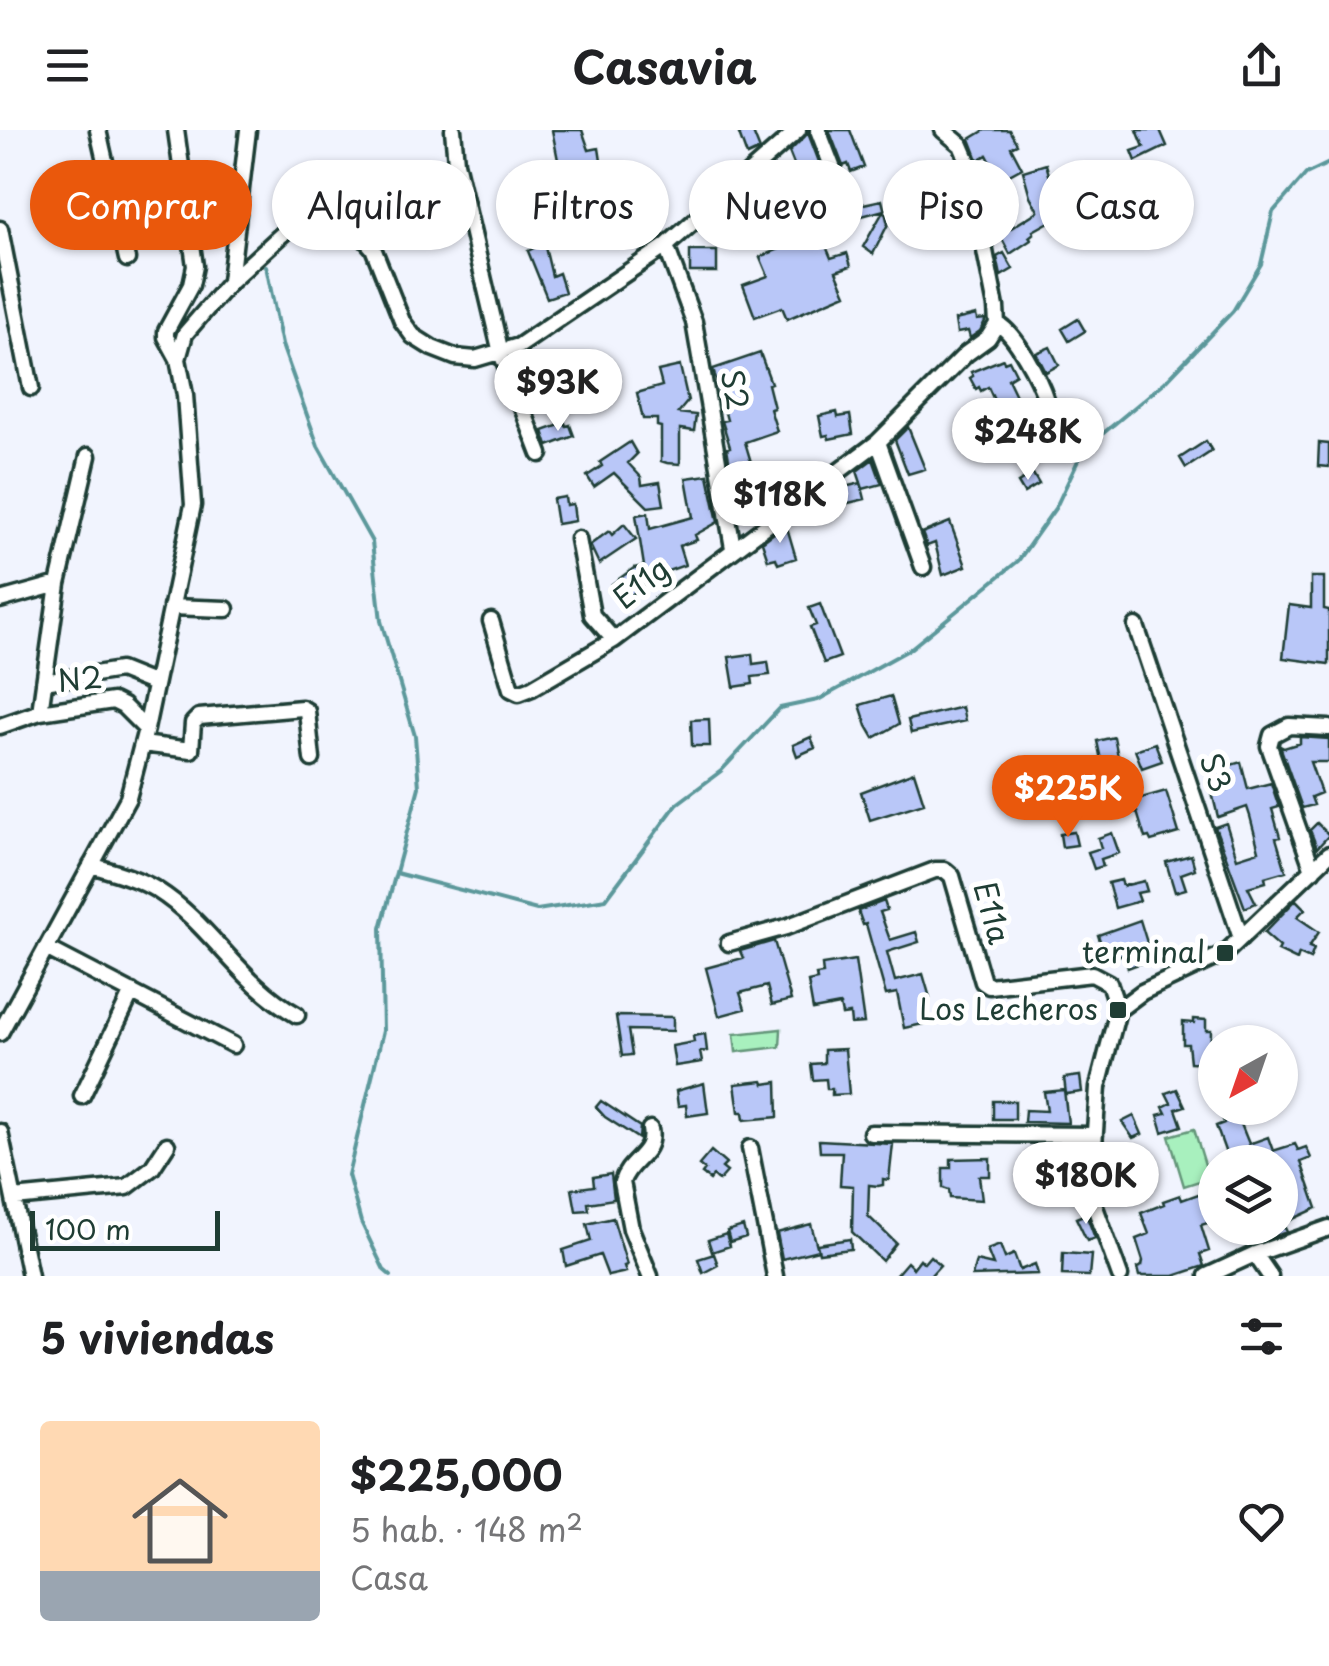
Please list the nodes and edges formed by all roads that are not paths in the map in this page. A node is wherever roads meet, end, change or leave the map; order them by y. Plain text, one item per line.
1 (98, 130) edge
2 (176, 130) edge
3 (248, 130) edge
4 (453, 130) edge
5 (798, 130) edge
6 (818, 130) edge
7 (943, 130) edge
8 (830, 160) edge
9 (0, 229) edge
10 (669, 243) edge
11 (660, 250) edge
12 (667, 250) edge
13 (127, 259) dead end
14 (230, 282) junction
15 (992, 331) junction
16 (501, 353) junction
17 (178, 359) junction
18 (31, 388) dead end
19 (1041, 433) dead end
20 (878, 442) junction
21 (540, 454) dead end
22 (88, 456) dead end
23 (578, 539) dead end
24 (733, 548) junction
25 (923, 567) dead end
26 (58, 584) junction
27 (0, 600) edge
28 (171, 607) junction
29 (226, 608) dead end
30 (492, 621) dead end
31 (1136, 626) dead end
32 (614, 640) junction
33 (44, 682) junction
34 (155, 684) junction
35 (40, 712) junction
36 (0, 726) edge
37 (1329, 728) edge
38 (144, 736) junction
39 (312, 759) dead end
40 (1329, 854) edge
41 (92, 865) junction
42 (1313, 870) junction
43 (1242, 938) junction
44 (729, 943) dead end
45 (46, 948) junction
46 (132, 992) junction
47 (1118, 1010) junction
48 (297, 1015) dead end
49 (0, 1033) edge
50 (234, 1045) dead end
51 (82, 1096) dead end
52 (650, 1130) dead end
53 (0, 1132) edge
54 (871, 1133) dead end
55 (1095, 1134) junction
56 (167, 1145) dead end
57 (750, 1148) dead end
58 (14, 1198) junction
59 (1329, 1228) edge
60 (1256, 1254) junction
61 (30, 1276) edge
62 (650, 1276) edge
63 (774, 1276) edge
64 (1120, 1276) edge
65 (1207, 1276) edge
66 (1270, 1276) edge

1 - 13 street
2 - 17 street
3 - 14 street
4 - 16 street
5 - 10 street
6 - 8 street
7 - 15 street
9 - 18 street
11 - 16 street
12 - 24 street, S2
14 - 16 street
14 - 17 street
15 - 19 street
15 - 20 street, E11g
16 - 21 street
17 - 28 street
20 - 24 street, E11g
20 - 25 street
22 - 26 street, N2
23 - 32 street
24 - 32 street, E11g
26 - 27 street
26 - 33 street, N2
28 - 29 street
28 - 34 street
30 - 32 street, E11g
31 - 43 street, S3
33 - 34 street, N2
33 - 35 street, N2
34 - 38 street
35 - 36 street
35 - 38 street, N2
37 - 42 street
38 - 39 street
38 - 41 street
40 - 42 street
41 - 45 street
41 - 48 street
42 - 43 street
43 - 47 street
44 - 47 street, E11a
45 - 46 street
45 - 49 street
46 - 50 street
46 - 51 street
47 - 55 street
52 - 62 street
53 - 58 street
54 - 55 street
55 - 64 street
56 - 58 street
57 - 63 street
58 - 61 street
59 - 60 street
60 - 65 street
60 - 66 street

